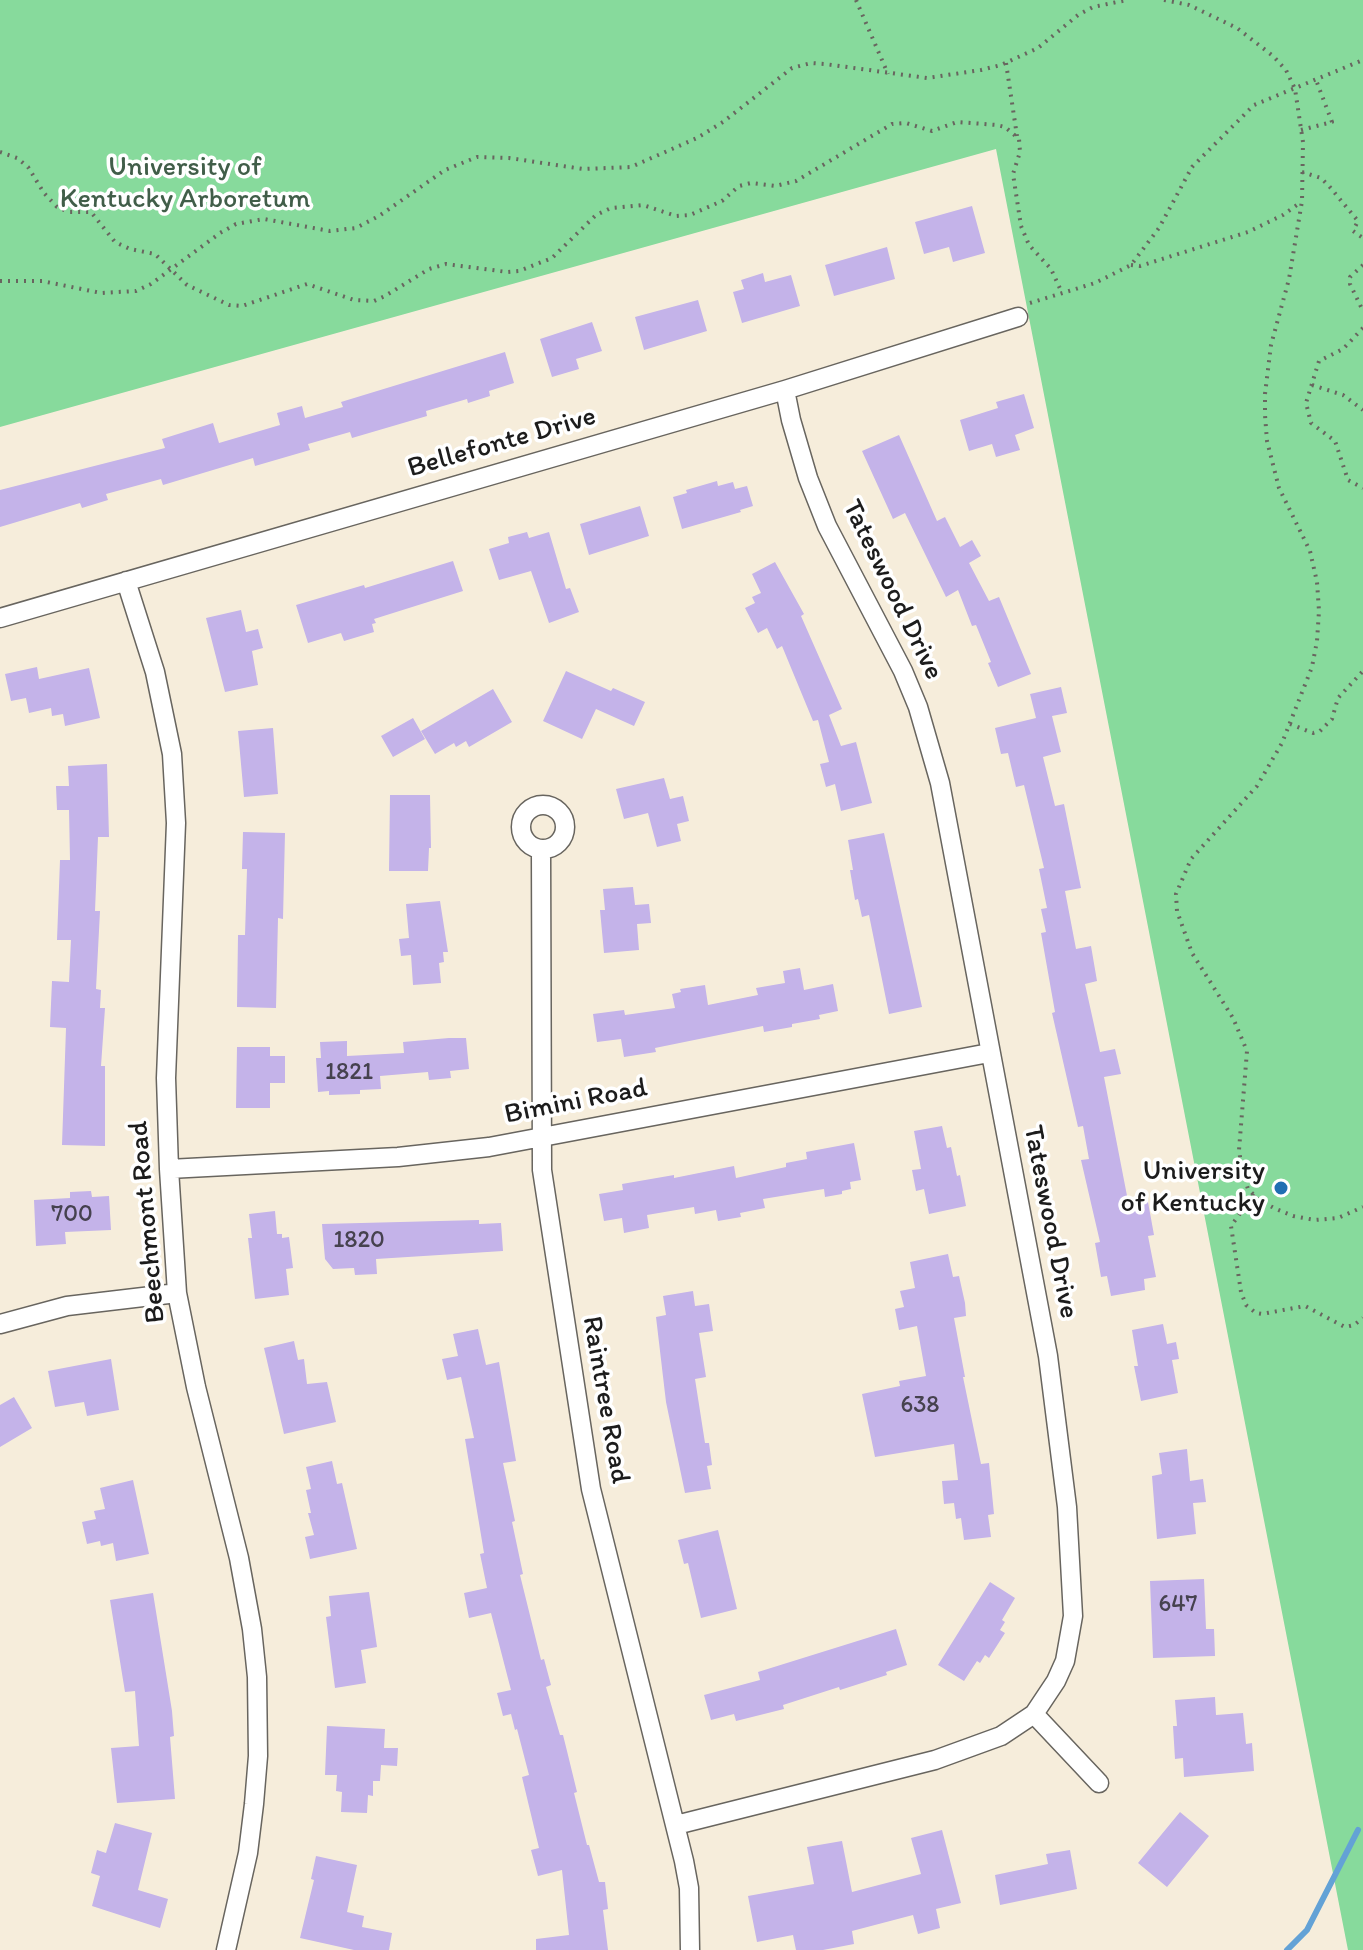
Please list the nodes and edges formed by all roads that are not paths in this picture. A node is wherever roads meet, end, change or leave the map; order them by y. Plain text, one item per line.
1 (1018, 317) road end
2 (785, 390) junction
3 (126, 581) junction
4 (0, 618) edge
5 (541, 849) dead end
6 (989, 1053) junction
7 (540, 1138) junction
8 (169, 1169) junction
9 (177, 1293) junction
10 (0, 1324) edge
11 (1034, 1714) junction
12 (1099, 1783) dead end
13 (676, 1825) junction
14 (226, 1950) edge
15 (690, 1950) edge

1 - 2 street, Bellefonte Drive
2 - 3 street, Bellefonte Drive
2 - 6 street, Tateswood Drive
3 - 4 street, Bellefonte Drive
3 - 8 street, Beechmont Road
5 - 7 street, Raintree Road
6 - 7 street, Bimini Road
6 - 11 street, Tateswood Drive
7 - 8 street, Bimini Road
7 - 13 street, Raintree Road
8 - 9 street, Beechmont Road
9 - 10 street
9 - 14 street, Beechmont Road
11 - 12 street
11 - 13 street, Tateswood Drive
13 - 15 street, Raintree Road

